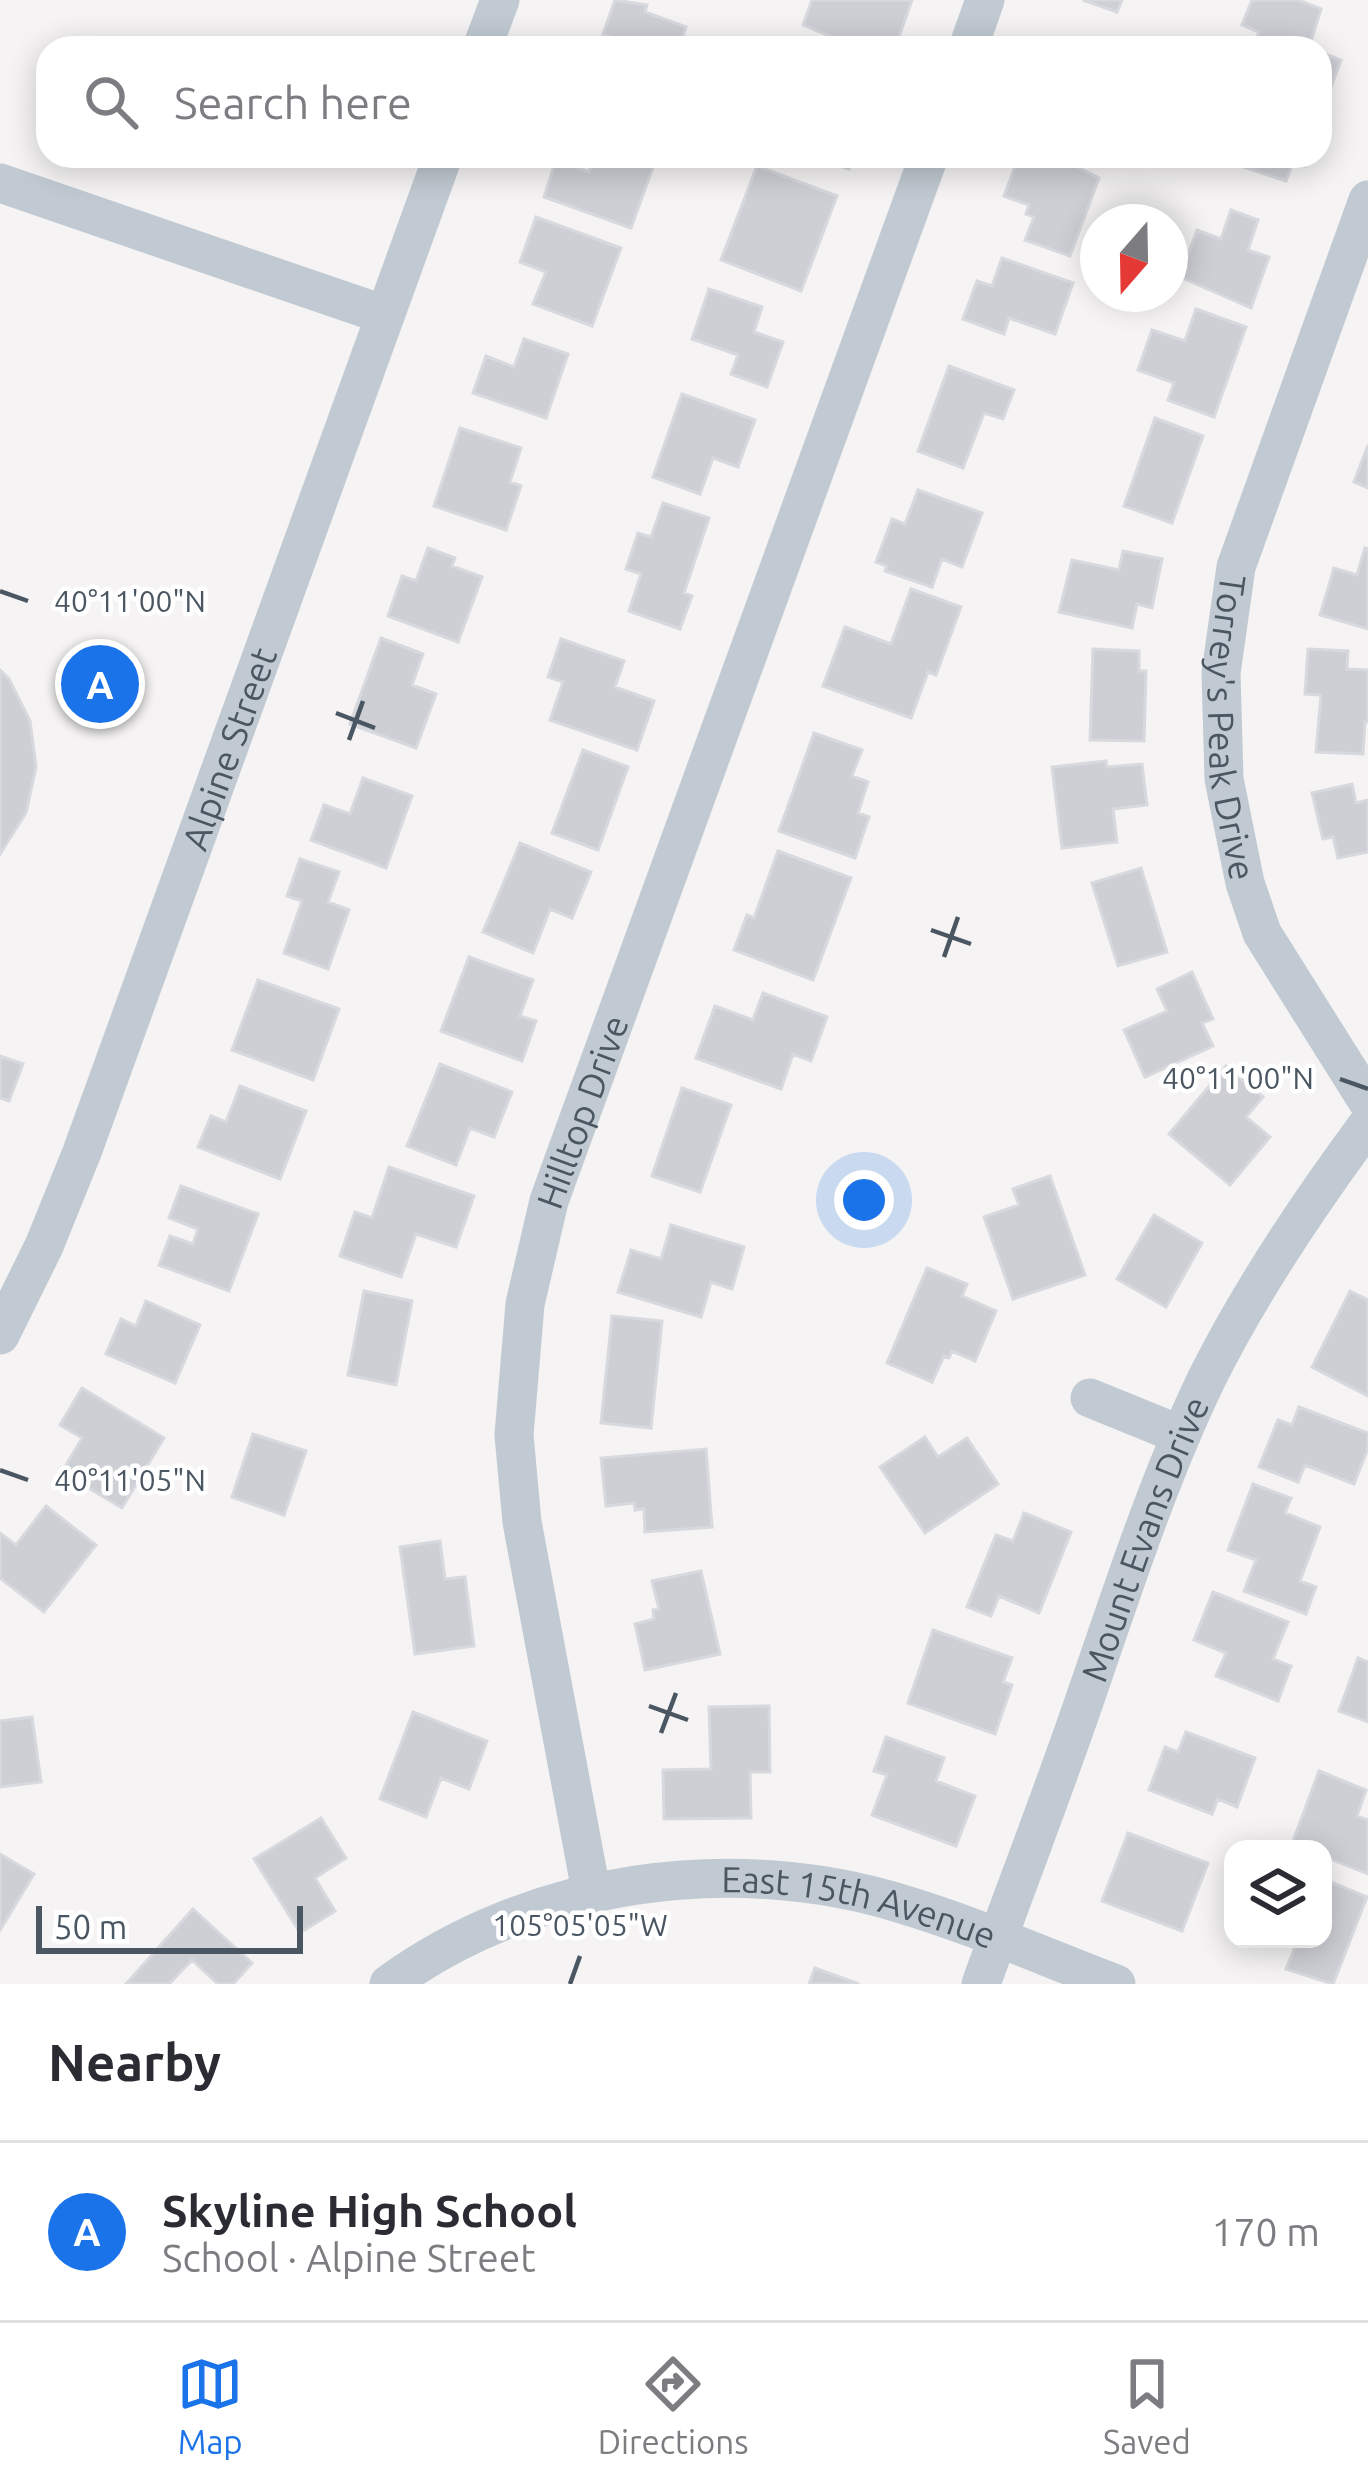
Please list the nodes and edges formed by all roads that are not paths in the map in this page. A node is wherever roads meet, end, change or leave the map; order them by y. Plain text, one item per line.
1 (500, 0) edge
2 (986, 0) edge
3 (486, 36) edge
4 (972, 36) edge
5 (439, 168) edge
6 (925, 168) edge
7 (0, 183) edge
8 (1368, 200) edge
9 (385, 315) junction
10 (1368, 1102) edge
11 (1368, 1124) edge
12 (0, 1335) edge
13 (1090, 1397) dead end
14 (1180, 1435) junction
15 (591, 1891) junction
16 (997, 1939) junction
17 (389, 1984) edge
18 (981, 1984) edge
19 (1116, 1984) edge

1 - 3 street
2 - 4 street
5 - 9 street, Alpine Street
6 - 15 street, Hilltop Drive
7 - 9 street
8 - 10 street, Torrey's Peak Drive
9 - 12 street, Alpine Street
11 - 14 street, Mount Evans Drive
13 - 14 street
14 - 16 street, Mount Evans Drive
15 - 16 street, East 15th Avenue
15 - 17 street
16 - 18 street, Mount Evans Drive
16 - 19 street, East 15th Avenue

